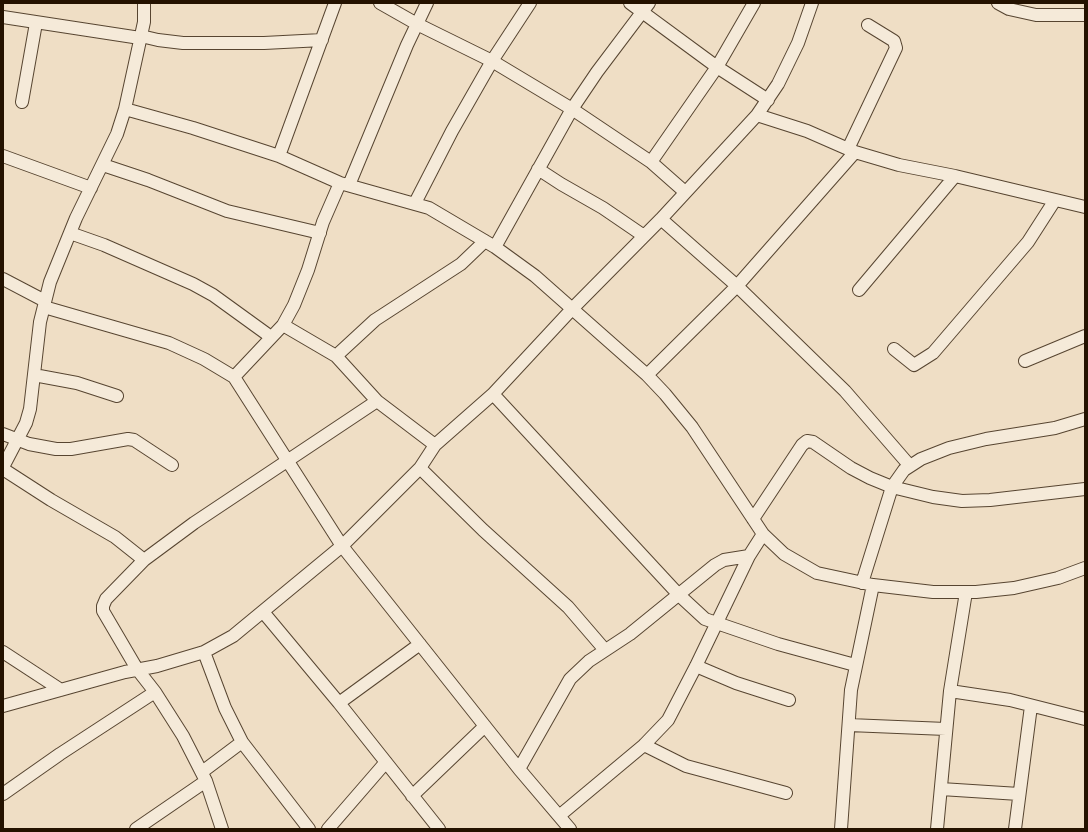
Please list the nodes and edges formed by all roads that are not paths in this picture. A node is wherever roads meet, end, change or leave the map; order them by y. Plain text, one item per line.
1 (144, 3) edge
2 (336, 3) edge
3 (380, 3) edge
4 (427, 3) edge
5 (530, 3) edge
6 (630, 3) edge
7 (754, 3) edge
8 (812, 3) edge
9 (998, 3) edge
10 (646, 7) edge
11 (1085, 15) edge
12 (3, 17) edge
13 (36, 23) junction
14 (417, 24) junction
15 (868, 25) dead end
16 (140, 37) junction
17 (322, 40) junction
18 (492, 61) junction
19 (717, 67) junction
20 (768, 100) junction
21 (22, 102) dead end
22 (125, 109) junction
23 (572, 109) junction
24 (757, 115) junction
25 (851, 150) junction
26 (3, 156) edge
27 (279, 156) junction
28 (651, 162) junction
29 (103, 166) junction
30 (538, 168) junction
31 (955, 176) junction
32 (344, 184) junction
33 (91, 188) junction
34 (685, 192) junction
35 (1055, 200) junction
36 (415, 203) junction
37 (1085, 207) edge
38 (661, 219) junction
39 (70, 233) junction
40 (320, 233) junction
41 (644, 236) junction
42 (490, 244) junction
43 (3, 279) edge
44 (737, 286) junction
45 (859, 290) dead end
46 (44, 304) junction
47 (572, 309) junction
48 (283, 325) junction
49 (1085, 336) edge
50 (271, 337) junction
51 (894, 349) dead end
52 (336, 356) junction
53 (1025, 362) dead end
54 (34, 375) junction
55 (646, 375) junction
56 (234, 377) junction
57 (493, 394) junction
58 (117, 396) dead end
59 (377, 401) junction
60 (1085, 420) edge
61 (3, 434) edge
62 (18, 439) junction
63 (435, 445) junction
64 (289, 460) junction
65 (172, 465) dead end
66 (910, 466) junction
67 (3, 468) edge
68 (420, 468) junction
69 (892, 487) junction
70 (1085, 489) edge
71 (753, 519) junction
72 (763, 534) junction
73 (342, 546) junction
74 (748, 556) junction
75 (144, 560) junction
76 (1085, 568) edge
77 (868, 584) junction
78 (966, 592) junction
79 (679, 596) junction
80 (264, 613) junction
81 (716, 623) junction
82 (420, 644) junction
83 (605, 650) junction
84 (3, 652) edge
85 (204, 652) junction
86 (696, 666) junction
87 (855, 666) junction
88 (137, 669) junction
89 (60, 690) junction
90 (950, 691) junction
91 (155, 692) junction
92 (789, 700) dead end
93 (339, 703) junction
94 (3, 706) edge
95 (1031, 706) junction
96 (1085, 719) edge
97 (849, 725) junction
98 (485, 726) junction
99 (946, 729) junction
100 (242, 742) junction
101 (644, 745) junction
102 (386, 762) junction
103 (519, 769) junction
104 (204, 777) junction
105 (941, 789) junction
106 (786, 793) dead end
107 (3, 794) edge
108 (1019, 794) junction
109 (412, 796) junction
110 (559, 816) junction
111 (136, 829) edge
112 (222, 829) edge
113 (309, 829) edge
114 (328, 829) edge
115 (439, 829) edge
116 (570, 829) edge
117 (841, 829) edge
118 (937, 829) edge
119 (1014, 829) edge

1 - 16 street
2 - 17 street
3 - 14 street
4 - 14 street
5 - 18 street
6 - 10 street
7 - 19 street
8 - 20 street
9 - 11 street
10 - 19 street
10 - 23 street
12 - 13 street
13 - 16 street
13 - 21 street
14 - 18 street
14 - 32 street
15 - 25 street
16 - 17 street
16 - 22 street
17 - 27 street
18 - 23 street
18 - 36 street
19 - 20 street
19 - 28 street
20 - 24 street
22 - 27 street
22 - 29 street
23 - 28 street
23 - 30 street
24 - 25 street
24 - 34 street
25 - 31 street
25 - 44 street
26 - 33 street
27 - 32 street
28 - 34 street
29 - 33 street
29 - 40 street
30 - 41 street
30 - 42 street
31 - 35 street
31 - 45 street
32 - 36 street
32 - 40 street
33 - 39 street
34 - 38 street
35 - 37 street
35 - 51 street
36 - 42 street
38 - 41 street
38 - 44 street
39 - 46 street
39 - 50 street
40 - 48 street
41 - 47 street
42 - 47 street
42 - 52 street
43 - 46 street
44 - 55 street
44 - 66 street
46 - 54 street
46 - 56 street
47 - 55 street
47 - 57 street
48 - 50 street
48 - 52 street
49 - 53 street
50 - 56 street
52 - 59 street
54 - 58 street
54 - 62 street
55 - 71 street
56 - 64 street
57 - 63 street
57 - 79 street
59 - 63 street
59 - 64 street
60 - 66 street
61 - 62 street
62 - 65 street
62 - 67 street
63 - 68 street
64 - 73 street
64 - 75 street
66 - 69 street
67 - 75 street
68 - 73 street
68 - 83 street
69 - 70 street
69 - 71 street
69 - 77 street
71 - 72 street
72 - 74 street
72 - 77 street
73 - 80 street
73 - 82 street
74 - 79 street
74 - 81 street
75 - 88 street
76 - 78 street
77 - 78 street
77 - 87 street
78 - 90 street
79 - 81 street
79 - 83 street
80 - 85 street
80 - 93 street
81 - 86 street
81 - 87 street
82 - 93 street
82 - 98 street
83 - 103 street
84 - 89 street
85 - 88 street
85 - 100 street
86 - 92 street
86 - 101 street
87 - 97 street
88 - 89 street
88 - 91 street
89 - 94 street
90 - 95 street
90 - 99 street
91 - 104 street
91 - 107 street
93 - 102 street
95 - 96 street
95 - 108 street
97 - 99 street
97 - 117 street
98 - 103 street
98 - 109 street
99 - 105 street
100 - 104 street
100 - 113 street
101 - 106 street
101 - 110 street
102 - 109 street
102 - 114 street
103 - 110 street
104 - 111 street
104 - 112 street
105 - 108 street
105 - 118 street
108 - 119 street
109 - 115 street
110 - 116 street

